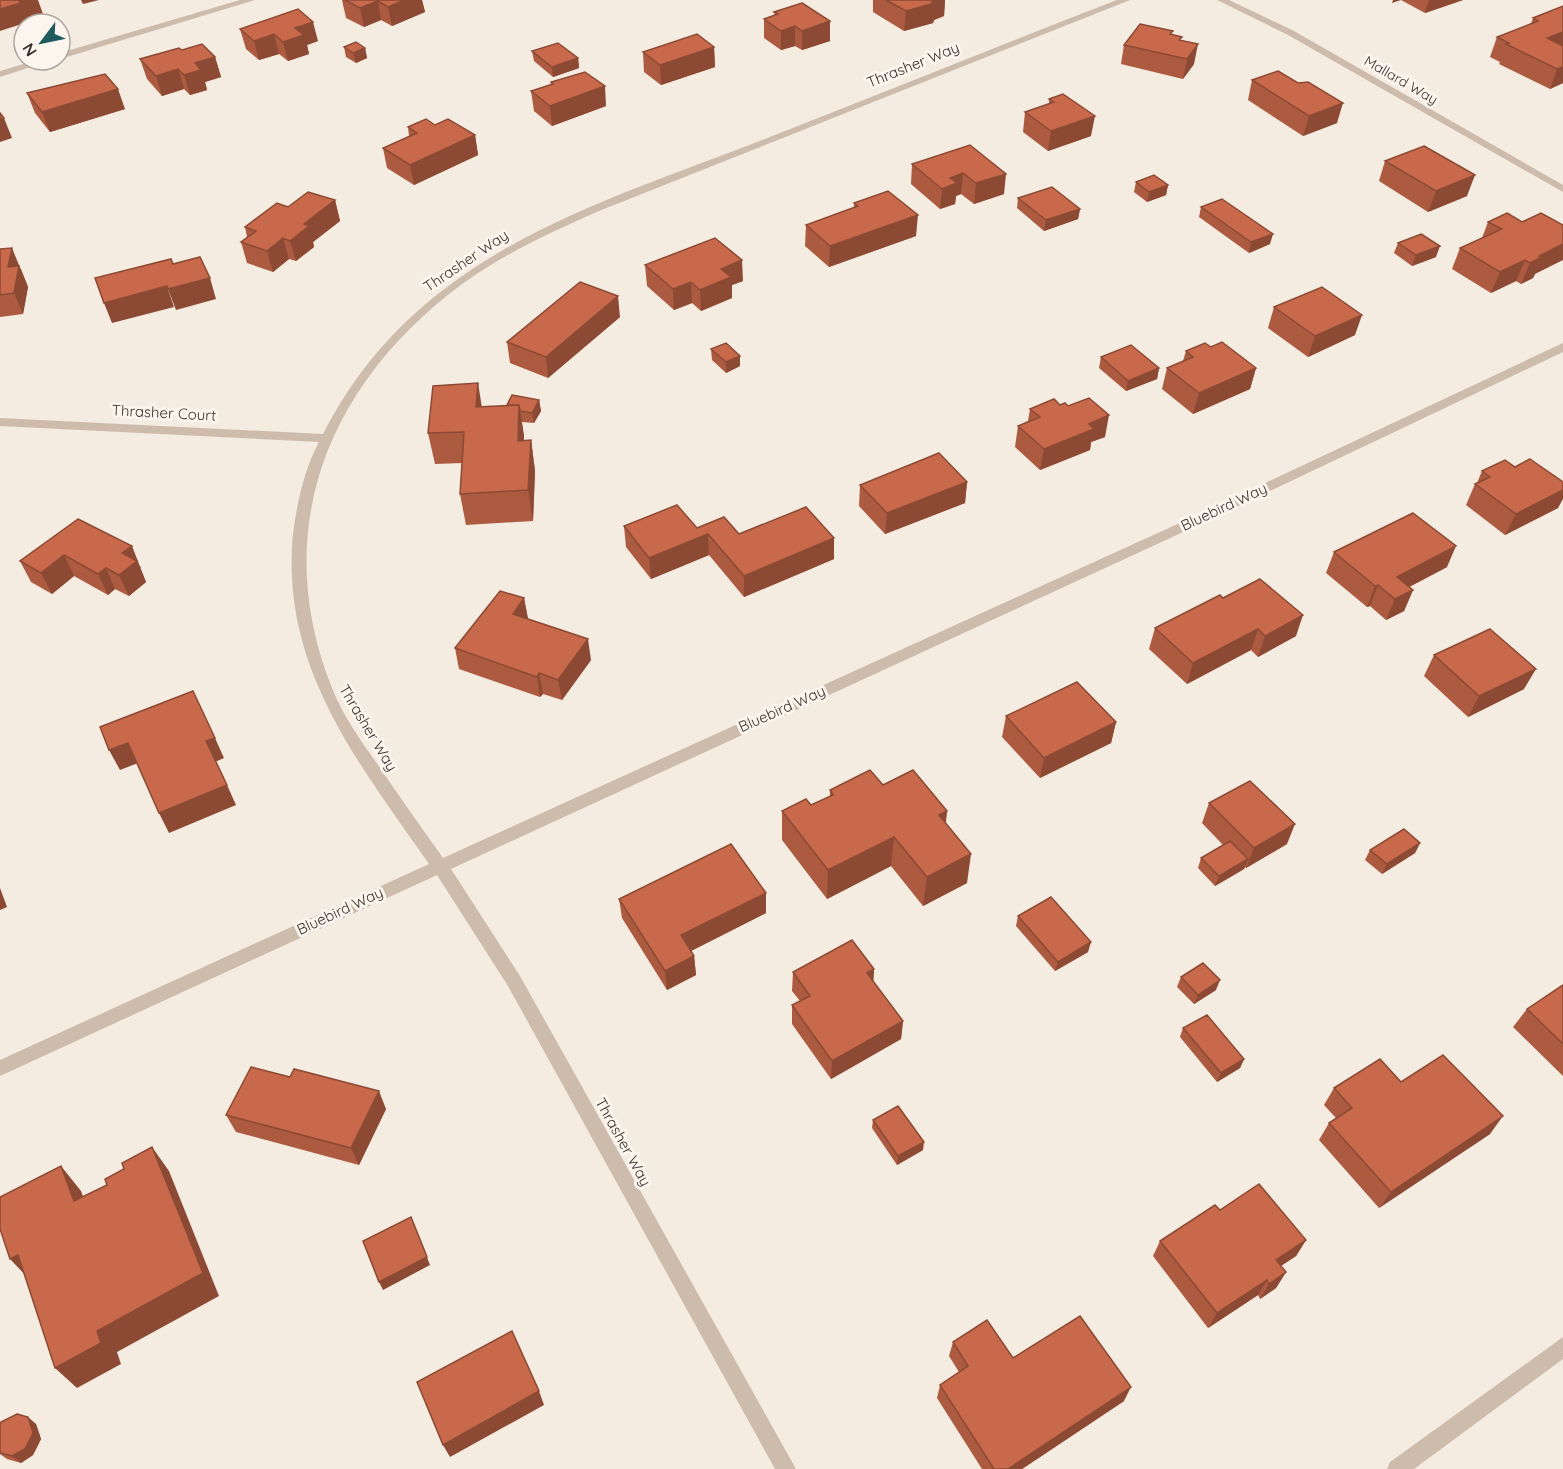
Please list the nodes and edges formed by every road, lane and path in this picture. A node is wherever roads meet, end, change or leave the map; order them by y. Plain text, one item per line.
1 (250, 0) edge
2 (1125, 0) edge
3 (1222, 0) edge
4 (72, 52) edge
5 (1563, 189) edge
6 (1563, 347) edge
7 (0, 422) edge
8 (326, 438) junction
9 (438, 866) junction
10 (0, 1068) edge
11 (1563, 1347) edge
12 (786, 1469) edge
13 (1397, 1469) edge

1 - 4 street
2 - 8 street, Thrasher Way
3 - 5 street, Mallard Way
6 - 9 street, Bluebird Way
7 - 8 street, Thrasher Court
8 - 9 street, Thrasher Way
9 - 10 street, Bluebird Way
9 - 12 street, Thrasher Way
11 - 13 street

